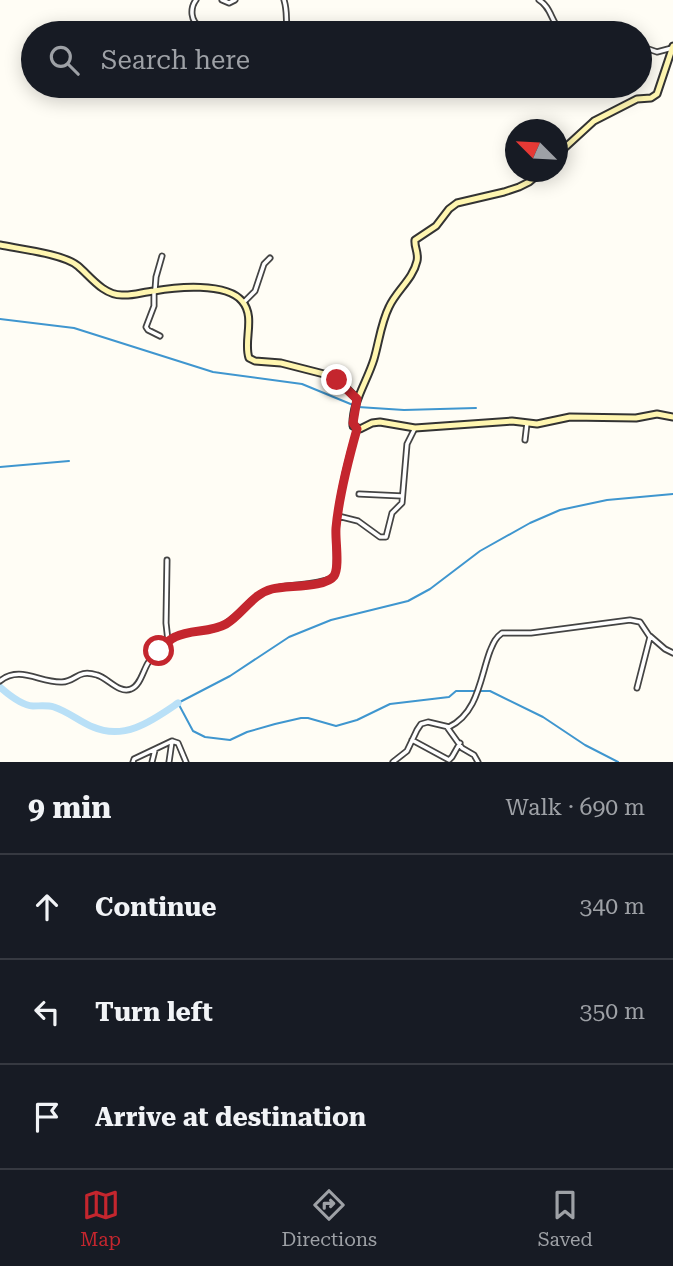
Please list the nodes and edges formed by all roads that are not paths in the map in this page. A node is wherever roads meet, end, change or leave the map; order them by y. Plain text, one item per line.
1 (196, 0) edge
2 (222, 0) edge
3 (235, 0) edge
4 (284, 0) edge
5 (538, 0) edge
6 (195, 21) edge
7 (286, 21) edge
8 (555, 21) edge
9 (673, 47) edge
10 (652, 50) edge
11 (652, 97) edge
12 (646, 98) edge
13 (568, 145) edge
14 (529, 182) edge
15 (0, 245) edge
16 (162, 256) dead end
17 (270, 258) dead end
18 (154, 290) junction
19 (244, 302) junction
20 (160, 336) dead end
21 (356, 404) junction
22 (673, 417) edge
23 (527, 423) junction
24 (415, 428) junction
25 (357, 429) junction
26 (525, 440) dead end
27 (359, 494) dead end
28 (403, 496) junction
29 (338, 516) junction
30 (167, 560) dead end
31 (650, 636) junction
32 (168, 641) junction
33 (673, 653) edge
34 (0, 681) edge
35 (637, 688) dead end
36 (447, 727) junction
37 (412, 740) junction
38 (173, 741) junction
39 (460, 743) junction
40 (155, 750) junction
41 (399, 760) edge
42 (133, 762) edge
43 (152, 762) edge
44 (169, 762) edge
45 (187, 762) edge
46 (393, 762) edge
47 (478, 762) edge

1 - 6 street
2 - 3 street
4 - 7 street
5 - 8 street
9 - 10 street
9 - 11 street
12 - 13 street
14 - 21 street
15 - 18 street
16 - 18 street
17 - 19 street
18 - 19 street
18 - 20 street
19 - 21 street
21 - 25 street
22 - 23 street
23 - 24 street
23 - 26 street
24 - 25 street
24 - 28 street
25 - 29 street
27 - 28 street
28 - 29 street
29 - 32 street
30 - 32 street
31 - 33 street
31 - 35 street
31 - 36 street
32 - 34 street
36 - 37 street
36 - 39 street
37 - 39 street
37 - 41 street
38 - 40 street
38 - 44 street
38 - 45 street
39 - 47 street
40 - 42 street
40 - 43 street
41 - 46 street

